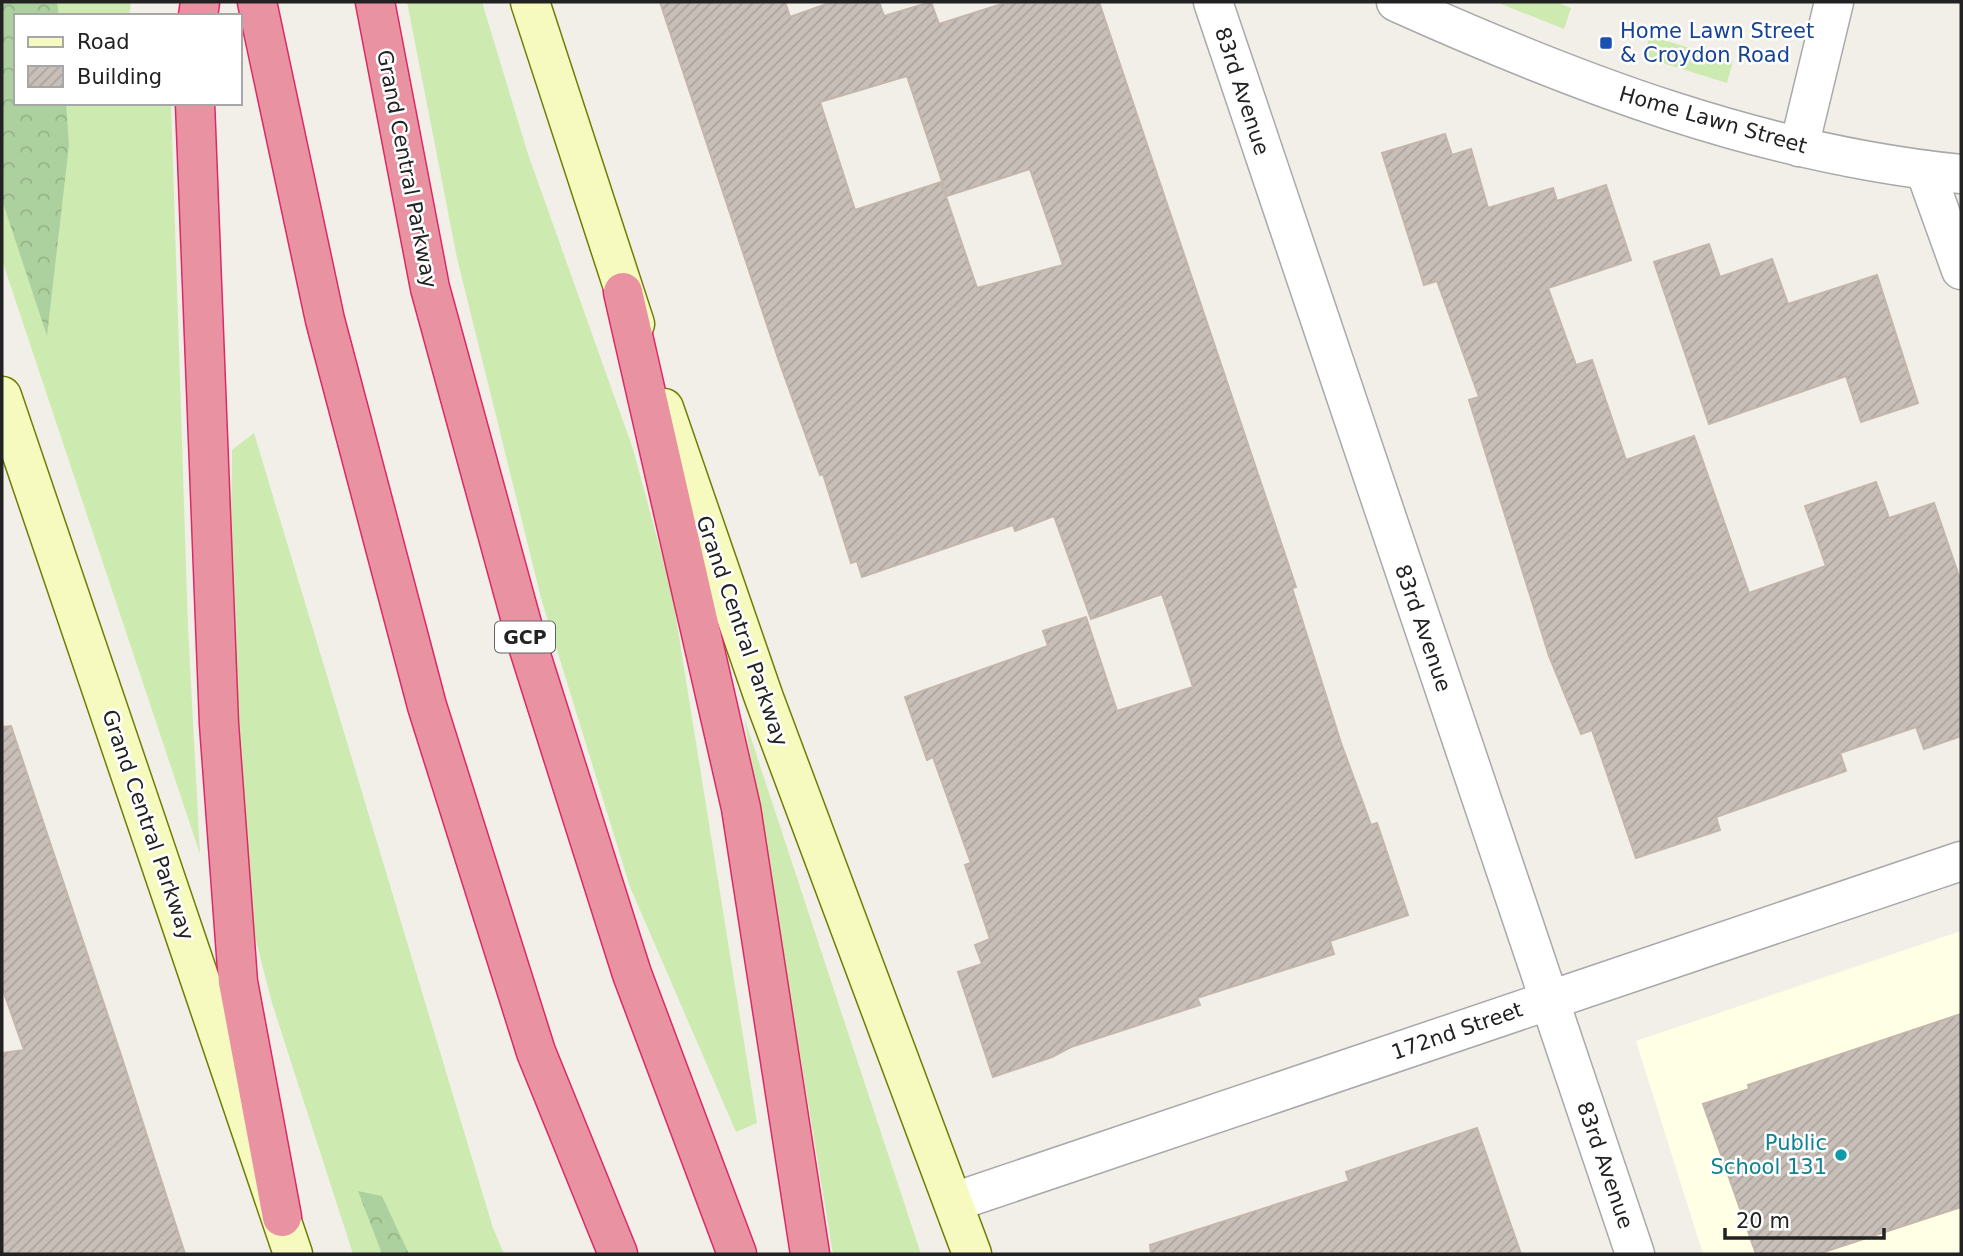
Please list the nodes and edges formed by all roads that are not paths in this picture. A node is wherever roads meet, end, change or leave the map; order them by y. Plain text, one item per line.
1 (257, 2) edge
2 (374, 2) edge
3 (530, 2) edge
4 (1213, 2) edge
5 (1396, 2) edge
6 (1834, 2) edge
7 (195, 105) edge
8 (1799, 147) junction
9 (1943, 172) edge
10 (1961, 270) edge
11 (623, 292) junction
12 (2, 396) edge
13 (1961, 861) edge
14 (1549, 1000) junction
15 (954, 1202) junction
16 (282, 1217) junction
17 (293, 1254) edge
18 (618, 1254) edge
19 (737, 1254) edge
20 (810, 1254) edge
21 (972, 1254) edge
22 (1635, 1254) edge

1 - 18 highway
2 - 19 highway, Grand Central Parkway / GCP
3 - 11 main road, Grand Central Parkway
4 - 14 street, 83rd Avenue
5 - 8 street, Home Lawn Street
6 - 8 street
7 - 16 highway
8 - 9 street, Home Lawn Street
9 - 10 street
11 - 15 main road, Grand Central Parkway
11 - 20 highway
12 - 16 main road, Grand Central Parkway
13 - 14 street, 172nd Street
14 - 15 street, 172nd Street
14 - 22 street, 83rd Avenue
15 - 21 main road, Grand Central Parkway
16 - 17 main road, Grand Central Parkway

